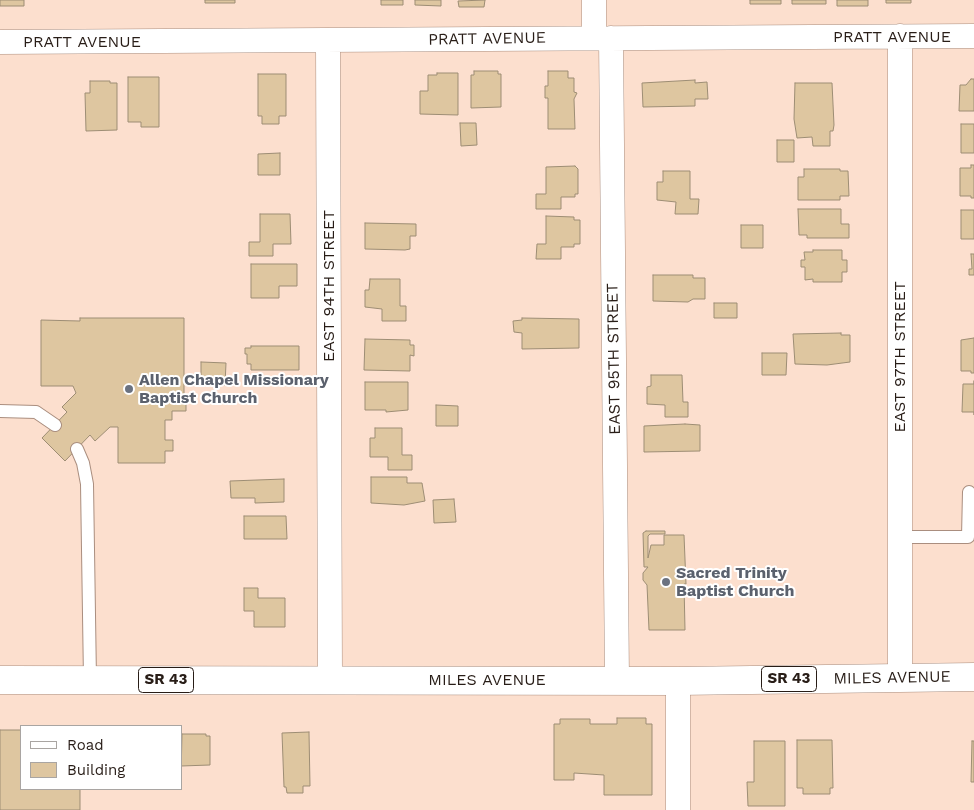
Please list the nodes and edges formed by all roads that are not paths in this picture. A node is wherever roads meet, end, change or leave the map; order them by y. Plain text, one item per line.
1 (594, 0) edge
2 (900, 36) junction
3 (974, 36) edge
4 (602, 38) junction
5 (328, 41) junction
6 (0, 42) edge
7 (0, 411) edge
8 (55, 425) dead end
9 (76, 449) dead end
10 (968, 492) dead end
11 (900, 537) junction
12 (974, 677) edge
13 (900, 678) junction
14 (0, 680) edge
15 (90, 680) junction
16 (330, 680) junction
17 (617, 680) junction
18 (678, 681) junction
19 (678, 810) edge

1 - 4 street, EAST 95TH STREET
2 - 3 street, PRATT AVENUE
2 - 4 street, PRATT AVENUE
2 - 11 street, EAST 97TH STREET
4 - 5 street, PRATT AVENUE
4 - 17 street, EAST 95TH STREET
5 - 6 street, PRATT AVENUE
5 - 16 street, EAST 94TH STREET
7 - 8 lane
9 - 15 lane
10 - 11 lane
11 - 13 street, EAST 97TH STREET
12 - 13 main road, MILES AVENUE / SR 43
13 - 18 main road, MILES AVENUE / SR 43
14 - 15 main road, MILES AVENUE / SR 43
15 - 16 main road, MILES AVENUE / SR 43
16 - 17 main road, MILES AVENUE / SR 43
17 - 18 main road, MILES AVENUE / SR 43
18 - 19 street

